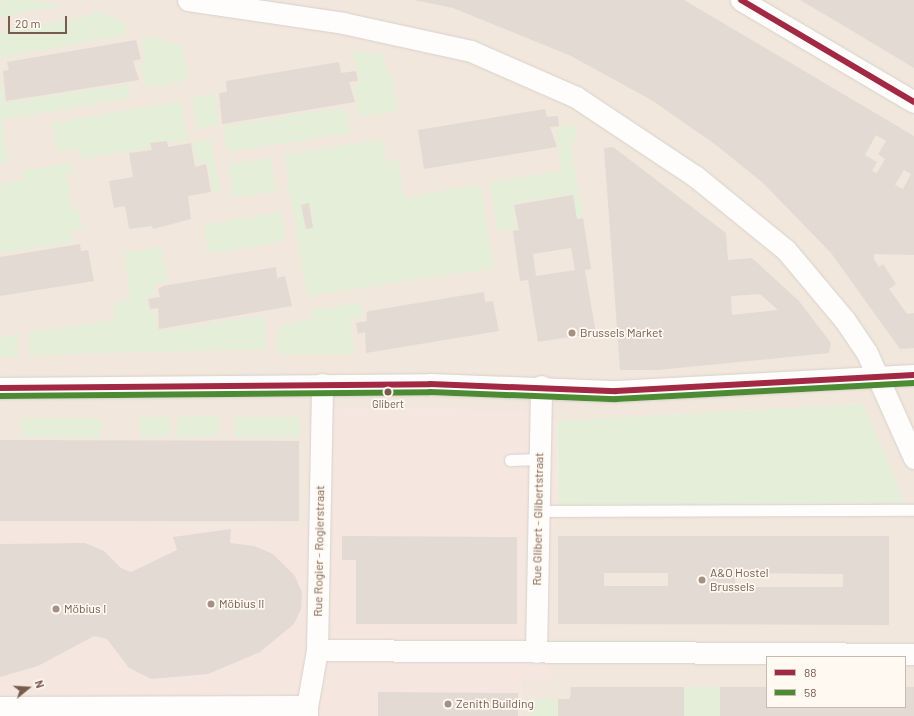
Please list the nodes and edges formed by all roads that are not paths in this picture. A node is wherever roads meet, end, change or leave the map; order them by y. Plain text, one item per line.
1 (188, 0) edge
2 (741, 0) edge
3 (914, 102) edge
4 (914, 375) edge
5 (880, 377) junction
6 (322, 384) junction
7 (541, 386) junction
8 (0, 388) edge
9 (914, 458) edge
10 (539, 459) junction
11 (510, 460) dead end
12 (914, 510) edge
13 (539, 511) junction
14 (317, 650) junction
15 (536, 652) junction
16 (914, 654) edge
17 (0, 708) edge
18 (251, 712) edge
19 (307, 712) edge

1 - 5 street
2 - 3 street
4 - 5 street
5 - 7 street
5 - 9 street
6 - 7 street
6 - 8 street
6 - 14 street, Rue Rogier - Rogierstraat
7 - 10 street, Rue Glibert - Glibertstraat
10 - 11 lane
10 - 13 street, Rue Glibert - Glibertstraat
12 - 13 lane
13 - 15 street, Rue Glibert - Glibertstraat
14 - 15 street
14 - 19 street, Rue Rogier - Rogierstraat
15 - 16 street
17 - 18 street
18 - 19 street

